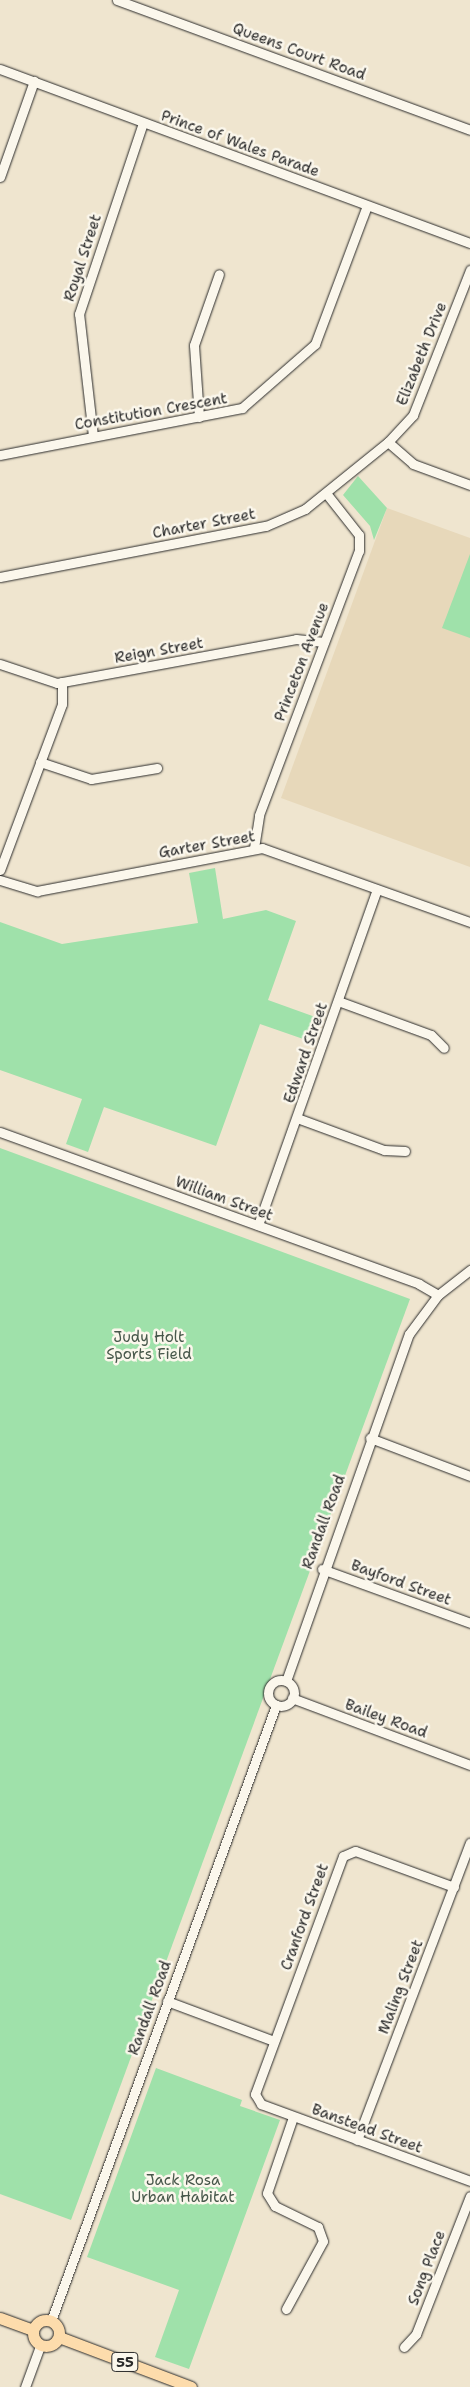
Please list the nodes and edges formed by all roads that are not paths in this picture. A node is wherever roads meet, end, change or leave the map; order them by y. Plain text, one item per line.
1 (118, 0) edge
2 (0, 69) edge
3 (34, 82) junction
4 (143, 123) junction
5 (470, 130) edge
6 (0, 178) edge
7 (367, 206) junction
8 (470, 243) edge
9 (470, 270) edge
10 (219, 274) dead end
11 (199, 417) junction
12 (93, 436) junction
13 (388, 442) junction
14 (0, 455) edge
15 (470, 485) edge
16 (326, 493) junction
17 (0, 577) edge
18 (324, 642) junction
19 (0, 664) edge
20 (62, 682) junction
21 (40, 762) junction
22 (157, 768) dead end
23 (254, 848) junction
24 (0, 870) edge
25 (0, 880) edge
26 (377, 889) junction
27 (470, 922) edge
28 (338, 1001) junction
29 (444, 1048) dead end
30 (297, 1118) junction
31 (0, 1132) edge
32 (405, 1151) dead end
33 (258, 1225) junction
34 (470, 1270) edge
35 (438, 1295) junction
36 (370, 1438) junction
37 (470, 1476) edge
38 (322, 1569) junction
39 (470, 1623) edge
40 (286, 1681) junction
41 (292, 1698) junction
42 (276, 1705) junction
43 (470, 1765) edge
44 (470, 1843) edge
45 (454, 1886) junction
46 (167, 2001) junction
47 (274, 2041) junction
48 (256, 2100) joint
49 (293, 2117) junction
50 (357, 2140) junction
51 (470, 2181) edge
52 (470, 2196) edge
53 (286, 2309) dead end
54 (0, 2318) edge
55 (51, 2321) junction
56 (33, 2330) junction
57 (59, 2337) junction
58 (40, 2346) junction
59 (404, 2347) dead end
60 (25, 2387) edge
61 (191, 2387) edge

1 - 5 street, Queens Court Road
2 - 3 street, Prince of Wales Parade
3 - 4 street, Prince of Wales Parade
3 - 6 street
4 - 7 street, Prince of Wales Parade
4 - 12 street, Royal Street
7 - 8 street, Prince of Wales Parade
7 - 11 street, Constitution Crescent
9 - 13 street, Elizabeth Drive
10 - 11 street
11 - 12 street, Constitution Crescent
12 - 14 street, Constitution Crescent
13 - 15 street
13 - 16 street, Charter Street
16 - 17 street, Charter Street
16 - 18 street, Princeton Avenue
18 - 20 street, Reign Street
18 - 23 street, Princeton Avenue
19 - 20 street, Reign Street
20 - 21 street
21 - 22 street
21 - 24 street
23 - 25 street, Garter Street
23 - 26 street, Garter Street
26 - 27 street, Garter Street
26 - 28 street, Edward Street
28 - 29 street
28 - 30 street, Edward Street
30 - 32 street
30 - 33 street, Edward Street
31 - 33 street, William Street
33 - 35 street, William Street
34 - 35 street, Randall Road
35 - 36 street, Randall Road
36 - 37 street
36 - 38 street, Randall Road
38 - 39 street, Bayford Street
38 - 40 street, Randall Road
40 - 41 street
40 - 42 street, Randall Road
41 - 42 street
41 - 43 street, Bailey Road
42 - 46 street, Randall Road
44 - 45 street, Maling Street
45 - 47 street, Cranford Street
45 - 50 street, Maling Street
46 - 47 street
46 - 55 street, Randall Road
47 - 48 street, Cranford Street
48 - 49 street, Banstead Street
49 - 50 street, Banstead Street
49 - 53 street
50 - 51 street, Banstead Street
52 - 59 street, Song Place
54 - 56 main road
55 - 56 main road
55 - 57 main road
56 - 58 main road
57 - 58 main road
57 - 61 main road, 55
58 - 60 street

